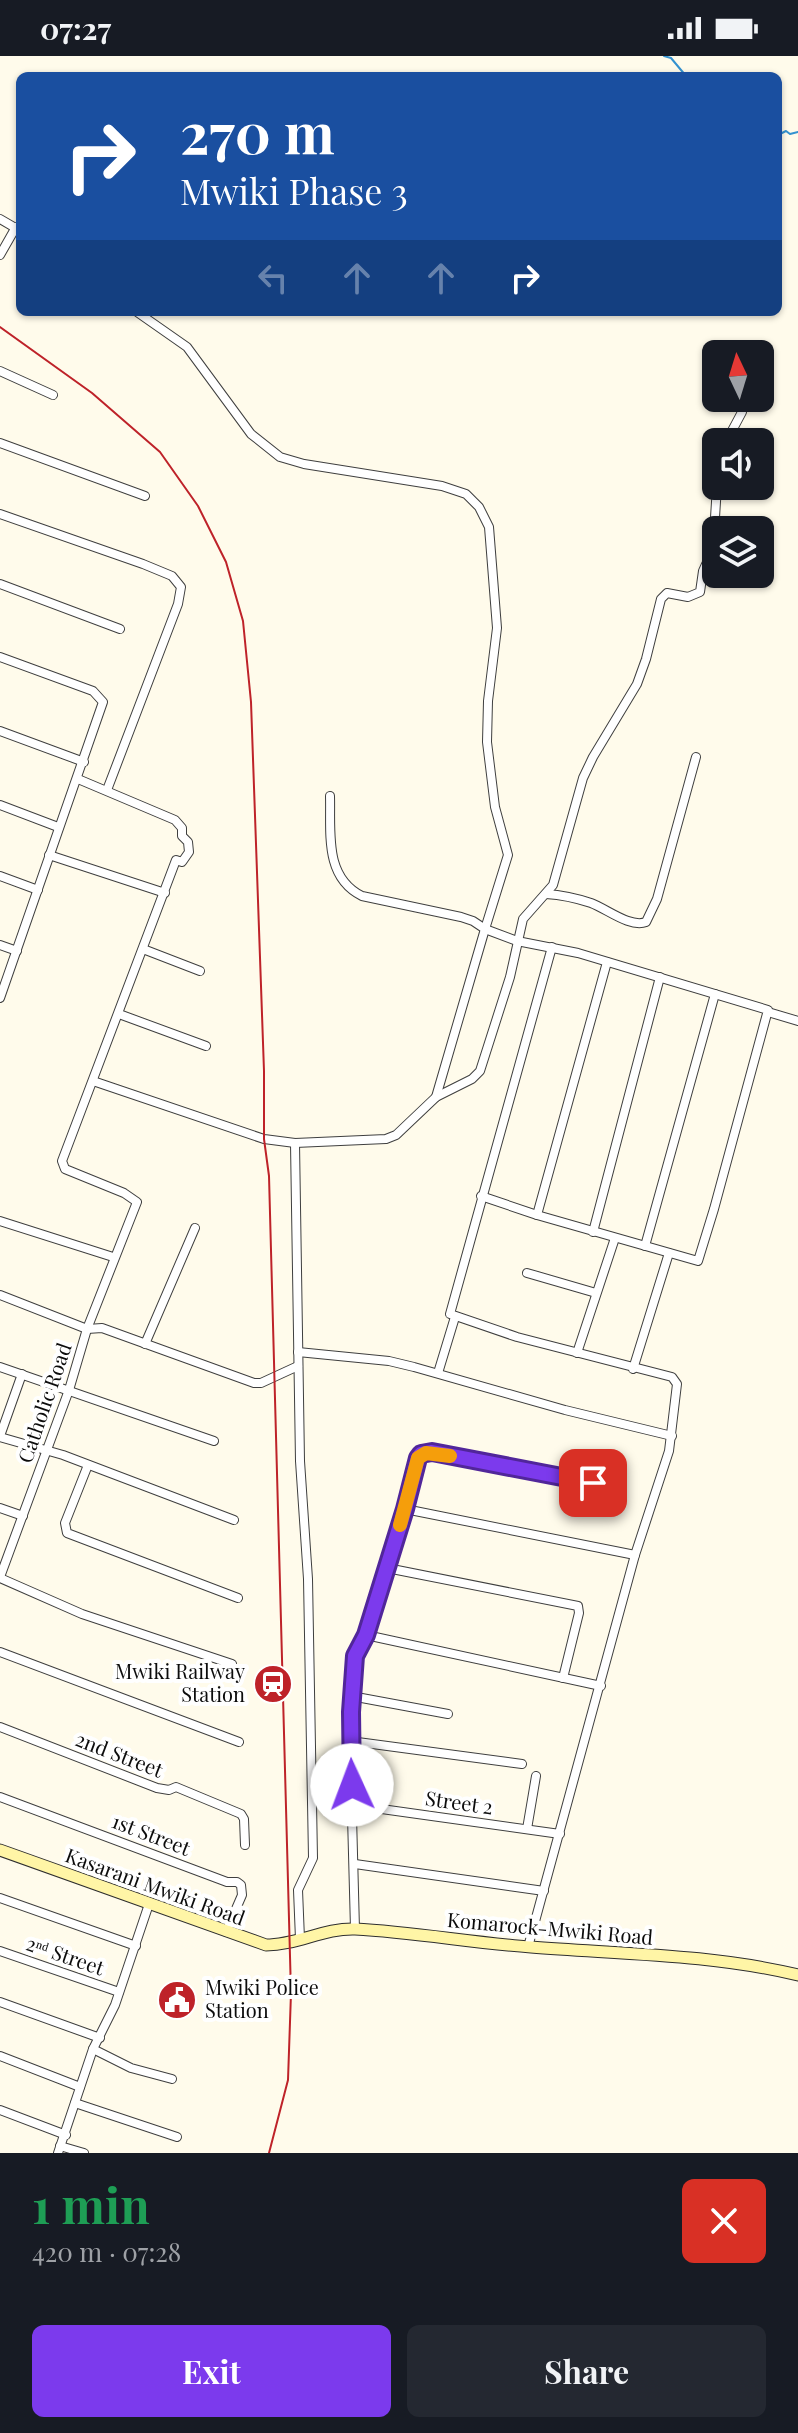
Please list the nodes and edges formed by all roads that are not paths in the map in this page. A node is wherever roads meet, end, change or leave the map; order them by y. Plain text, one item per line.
1 (16, 231) edge
2 (0, 255) edge
3 (143, 316) edge
4 (0, 371) edge
5 (53, 395) dead end
6 (0, 443) edge
7 (145, 496) dead end
8 (716, 500) edge
9 (0, 514) edge
10 (0, 584) edge
11 (120, 629) dead end
12 (0, 657) edge
13 (0, 731) edge
14 (696, 757) dead end
15 (84, 762) junction
16 (78, 779) junction
17 (107, 790) junction
18 (330, 796) dead end
19 (0, 805) edge
20 (58, 827) junction
21 (49, 855) junction
22 (0, 876) edge
23 (38, 890) junction
24 (165, 893) junction
25 (546, 894) junction
26 (485, 929) junction
27 (517, 941) junction
28 (0, 945) edge
29 (552, 947) junction
30 (143, 949) junction
31 (17, 951) junction
32 (607, 962) junction
33 (200, 971) dead end
34 (660, 977) junction
35 (715, 994) junction
36 (0, 998) edge
37 (768, 1012) junction
38 (119, 1014) junction
39 (798, 1021) edge
40 (206, 1046) dead end
41 (93, 1081) junction
42 (436, 1097) junction
43 (295, 1143) junction
44 (481, 1196) junction
45 (537, 1215) junction
46 (0, 1221) edge
47 (195, 1228) dead end
48 (593, 1232) junction
49 (615, 1238) junction
50 (645, 1246) junction
51 (669, 1253) junction
52 (113, 1257) junction
53 (527, 1273) dead end
54 (596, 1293) junction
55 (0, 1295) edge
56 (455, 1317) junction
57 (87, 1329) junction
58 (145, 1344) junction
59 (298, 1352) junction
60 (577, 1353) junction
61 (298, 1366) junction
62 (0, 1367) edge
63 (633, 1369) junction
64 (438, 1373) junction
65 (22, 1374) junction
66 (69, 1390) junction
67 (0, 1436) edge
68 (672, 1436) junction
69 (214, 1441) dead end
70 (46, 1451) junction
71 (88, 1465) junction
72 (593, 1483) dead end
73 (0, 1508) edge
74 (405, 1509) junction
75 (23, 1516) junction
76 (234, 1520) dead end
77 (635, 1555) junction
78 (387, 1568) junction
79 (0, 1577) edge
80 (238, 1598) dead end
81 (366, 1635) junction
82 (0, 1652) edge
83 (232, 1664) dead end
84 (563, 1678) junction
85 (601, 1686) junction
86 (351, 1696) junction
87 (448, 1714) dead end
88 (0, 1727) edge
89 (350, 1741) junction
90 (239, 1742) dead end
91 (522, 1764) dead end
92 (536, 1776) dead end
93 (0, 1797) edge
94 (353, 1805) junction
95 (527, 1829) junction
96 (560, 1834) junction
97 (245, 1845) dead end
98 (0, 1850) edge
99 (355, 1864) junction
100 (544, 1891) junction
101 (0, 1898) edge
102 (149, 1904) junction
103 (355, 1929) junction
104 (226, 1932) junction
105 (300, 1939) junction
106 (136, 1946) junction
107 (528, 1947) junction
108 (0, 1951) edge
109 (798, 1975) edge
110 (119, 1992) junction
111 (0, 2002) edge
112 (100, 2038) junction
113 (93, 2049) junction
114 (0, 2056) edge
115 (172, 2079) dead end
116 (80, 2087) junction
117 (75, 2103) junction
118 (0, 2110) edge
119 (66, 2135) junction
120 (177, 2137) dead end
121 (59, 2150) edge
122 (84, 2153) edge

1 - 2 street
3 - 26 street
4 - 5 street
6 - 7 street
8 - 25 street
9 - 17 street
10 - 11 street
12 - 15 street
13 - 15 street
14 - 25 street
15 - 16 street
16 - 17 street
16 - 20 street
17 - 24 street
18 - 26 street
19 - 20 street
20 - 21 street
21 - 23 street
21 - 24 street
22 - 23 street
23 - 31 street
24 - 30 street
25 - 27 street
26 - 27 street
26 - 42 street
27 - 29 street
27 - 42 street
28 - 31 street
29 - 32 street
29 - 44 street
30 - 33 street
30 - 38 street
31 - 36 street
32 - 34 street
32 - 45 street
34 - 35 street
34 - 48 street
35 - 37 street
35 - 50 street
37 - 39 street
37 - 51 street
38 - 40 street
38 - 41 street
41 - 43 street
41 - 52 street, Catholic Road
42 - 43 street
43 - 59 street
44 - 45 street
44 - 56 street
45 - 48 street
46 - 52 street
47 - 58 street
48 - 49 street
49 - 50 street
49 - 54 street
50 - 51 street
51 - 63 street
52 - 57 street, Catholic Road
53 - 54 street
54 - 60 street
55 - 57 street
56 - 60 street
56 - 64 street
57 - 58 street
57 - 66 street, Catholic Road
58 - 61 street
59 - 61 street
59 - 64 street
60 - 63 street
61 - 105 street
62 - 65 street
63 - 68 street
64 - 68 street
65 - 66 street
65 - 67 street
66 - 69 street
66 - 70 street, Catholic Road
67 - 70 street
68 - 77 street
70 - 71 street
70 - 75 street, Catholic Road
71 - 76 street
71 - 80 street
72 - 74 street
73 - 75 street
74 - 77 street
74 - 78 street
75 - 79 street, Catholic Road
77 - 85 street
78 - 81 street
78 - 84 street
79 - 83 street
81 - 84 street
81 - 86 street
82 - 90 street
84 - 85 street
85 - 96 street
86 - 87 street
86 - 89 street
88 - 97 street, 2nd Street
89 - 91 street
89 - 94 street
92 - 95 street
93 - 104 street, 1st Street
94 - 95 street, Street 2
94 - 99 street
95 - 96 street, Street 2
96 - 100 street
98 - 102 main road, Kasarani Mwiki Road
99 - 100 street
99 - 103 street
100 - 107 street
101 - 106 street
102 - 104 main road, Kasarani Mwiki Road
102 - 106 street
103 - 105 main road, Komarock-Mwiki Road
103 - 107 main road, Komarock-Mwiki Road
104 - 105 main road, Kasarani Mwiki Road
106 - 110 street
107 - 109 main road, Komarock-Mwiki Road
108 - 110 street, 2ⁿᵈ Street
110 - 112 street
111 - 112 street
112 - 113 street
113 - 115 street
113 - 116 street
114 - 116 street
116 - 117 street
117 - 119 street
117 - 120 street
118 - 119 street
119 - 121 street
121 - 122 street

